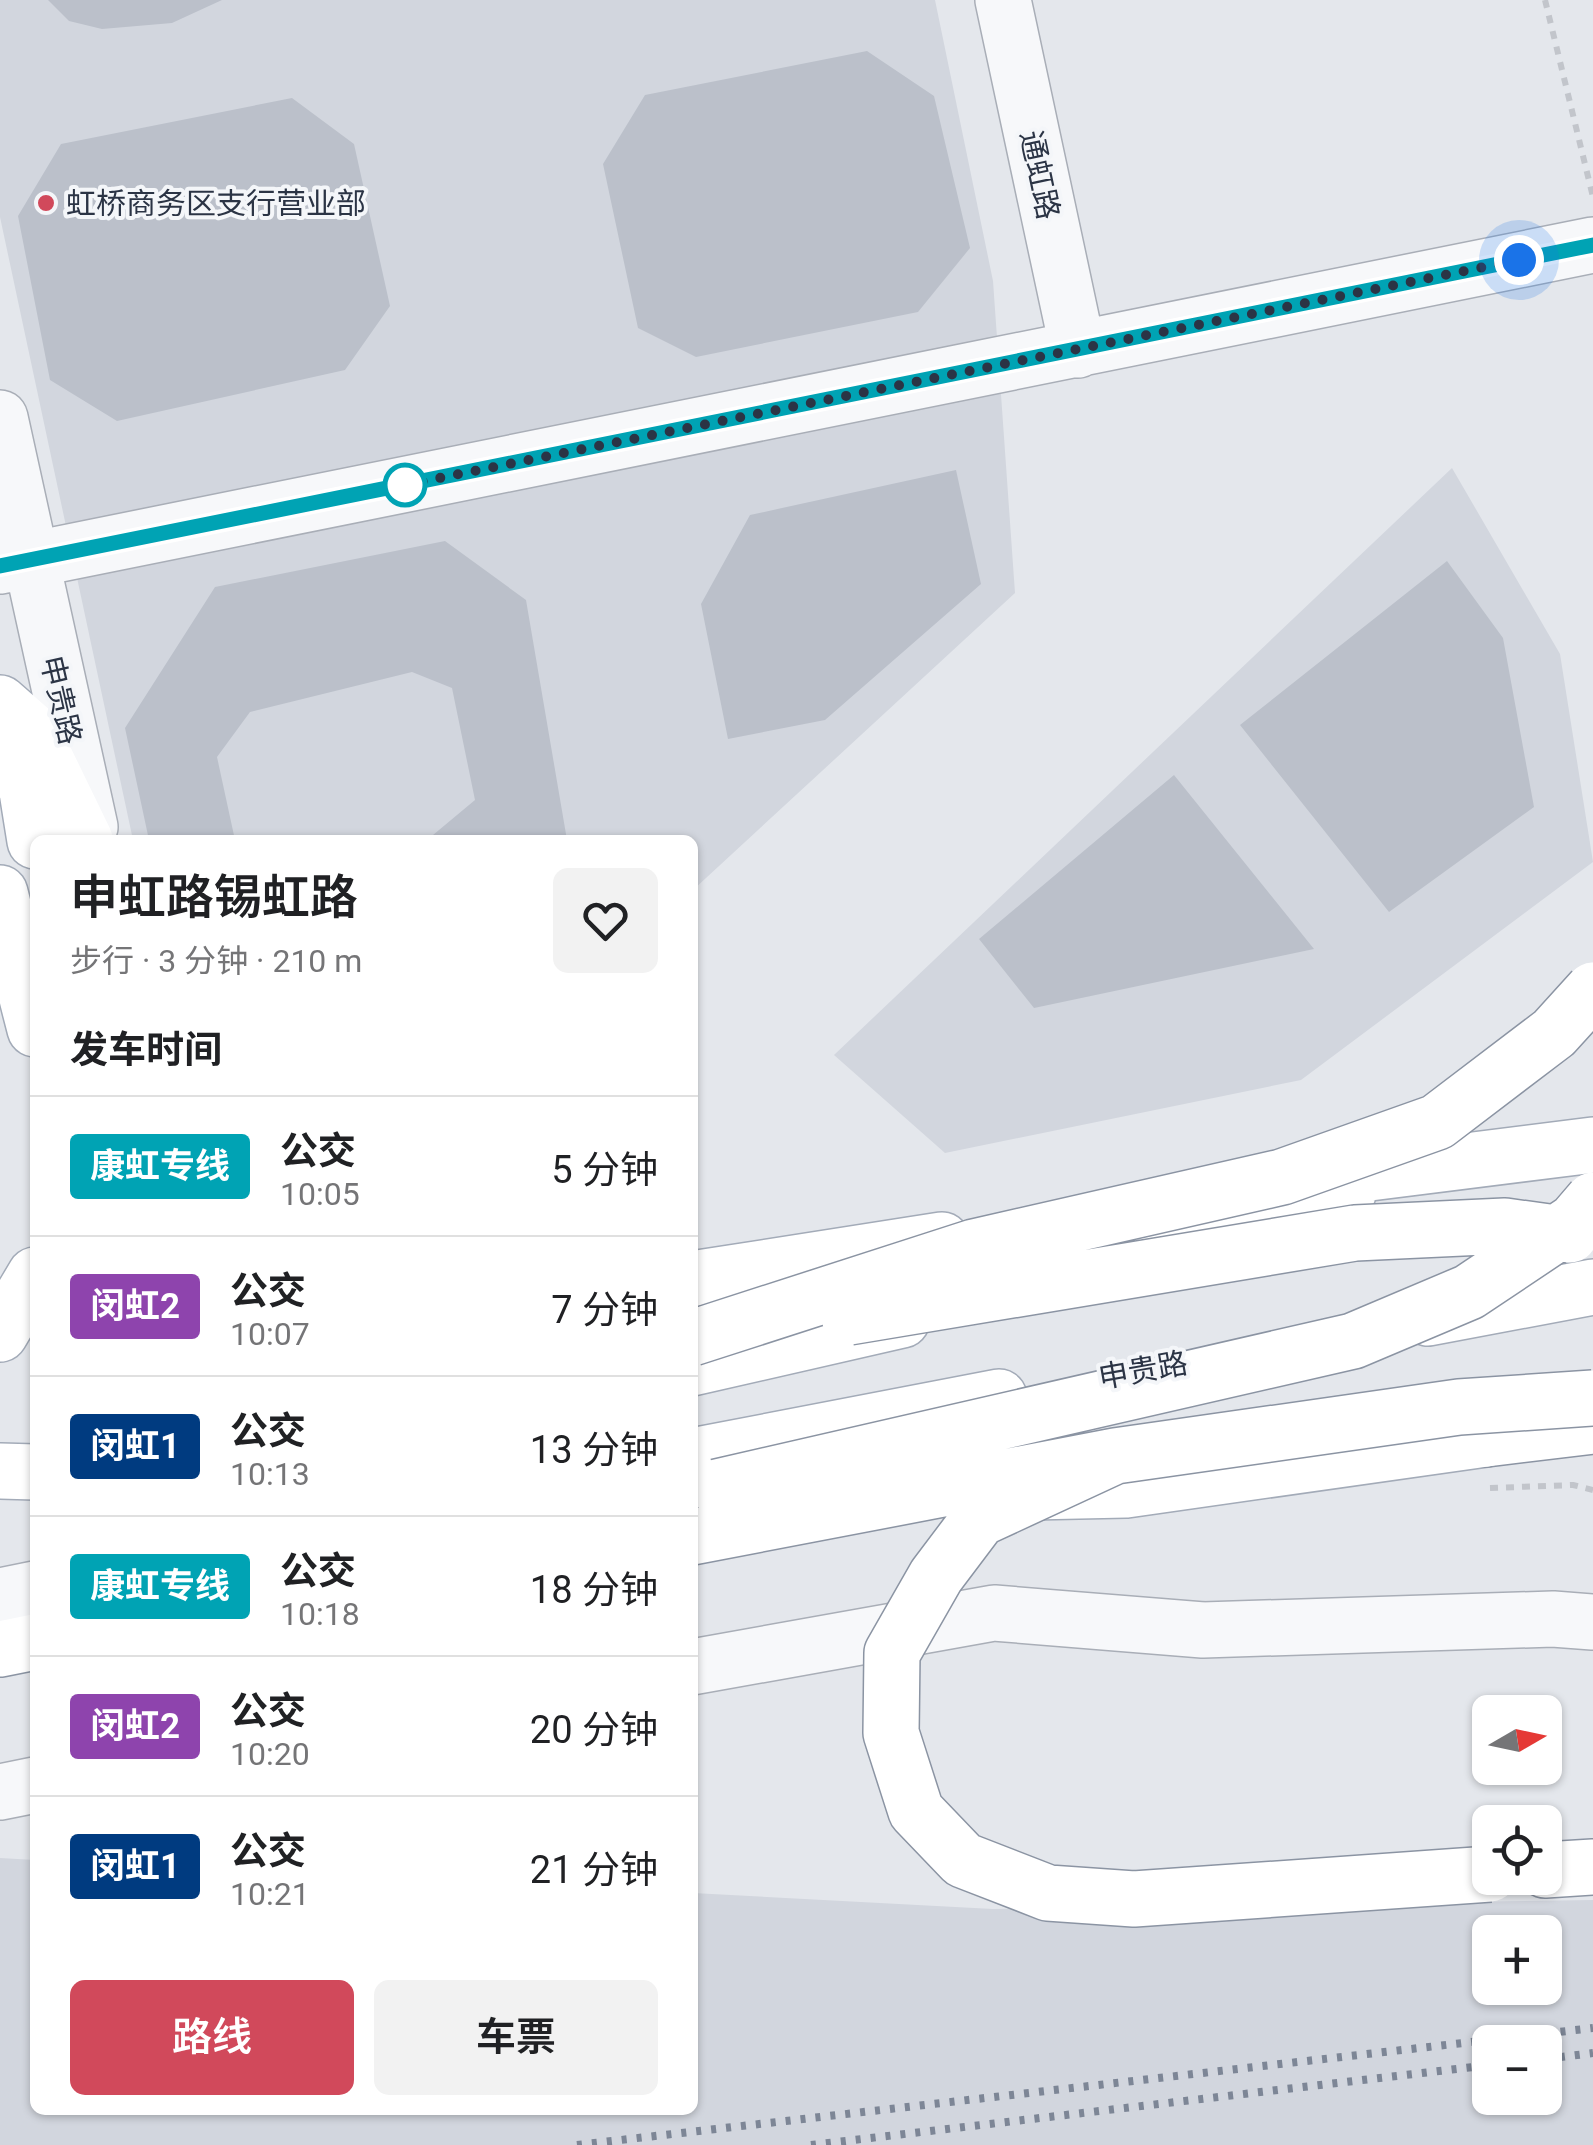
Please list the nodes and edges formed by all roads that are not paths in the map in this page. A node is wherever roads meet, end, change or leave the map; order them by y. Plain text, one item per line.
1 (1003, 0) edge
2 (1593, 244) edge
3 (1078, 350) junction
4 (0, 418) edge
5 (15, 563) edge
6 (0, 702) edge
7 (0, 720) edge
8 (0, 820) edge
9 (34, 835) edge
10 (83, 835) edge
11 (92, 835) edge
12 (30, 852) edge
13 (0, 893) edge
14 (1593, 990) edge
15 (30, 1009) edge
16 (1593, 1144) edge
17 (1408, 1171) junction
18 (1593, 1200) edge
19 (1593, 1238) edge
20 (698, 1278) edge
21 (30, 1283) edge
22 (1593, 1287) edge
23 (0, 1334) edge
24 (698, 1339) edge
25 (698, 1340) edge
26 (698, 1367) edge
27 (1593, 1398) edge
28 (1593, 1426) edge
29 (1115, 1456) junction
30 (698, 1467) edge
31 (0, 1470) edge
32 (30, 1472) edge
33 (874, 1476) junction
34 (698, 1505) edge
35 (698, 1536) edge
36 (30, 1590) edge
37 (0, 1596) edge
38 (1593, 1622) edge
39 (30, 1643) edge
40 (0, 1649) edge
41 (698, 1666) edge
42 (30, 1787) edge
43 (0, 1792) edge
44 (1593, 1867) edge
45 (1562, 1869) edge
46 (1472, 1875) edge

1 - 3 street, 通虹路
2 - 3 street
3 - 5 street
4 - 5 street, 申贵路
5 - 11 street, 申贵路
6 - 10 main road, 申贵路
7 - 9 main road
8 - 12 main road
13 - 15 main road
14 - 24 main road, bridge
16 - 17 main road
17 - 20 main road
17 - 26 main road
18 - 30 main road, bridge
19 - 25 main road, bridge
21 - 23 main road
22 - 30 main road, 申贵路
27 - 29 main road, bridge
28 - 33 main road
29 - 35 main road, bridge
29 - 46 main road, bridge
30 - 33 main road
31 - 32 main road
33 - 34 main road
36 - 37 street
38 - 41 street
39 - 40 main road
42 - 43 street
44 - 45 main road

